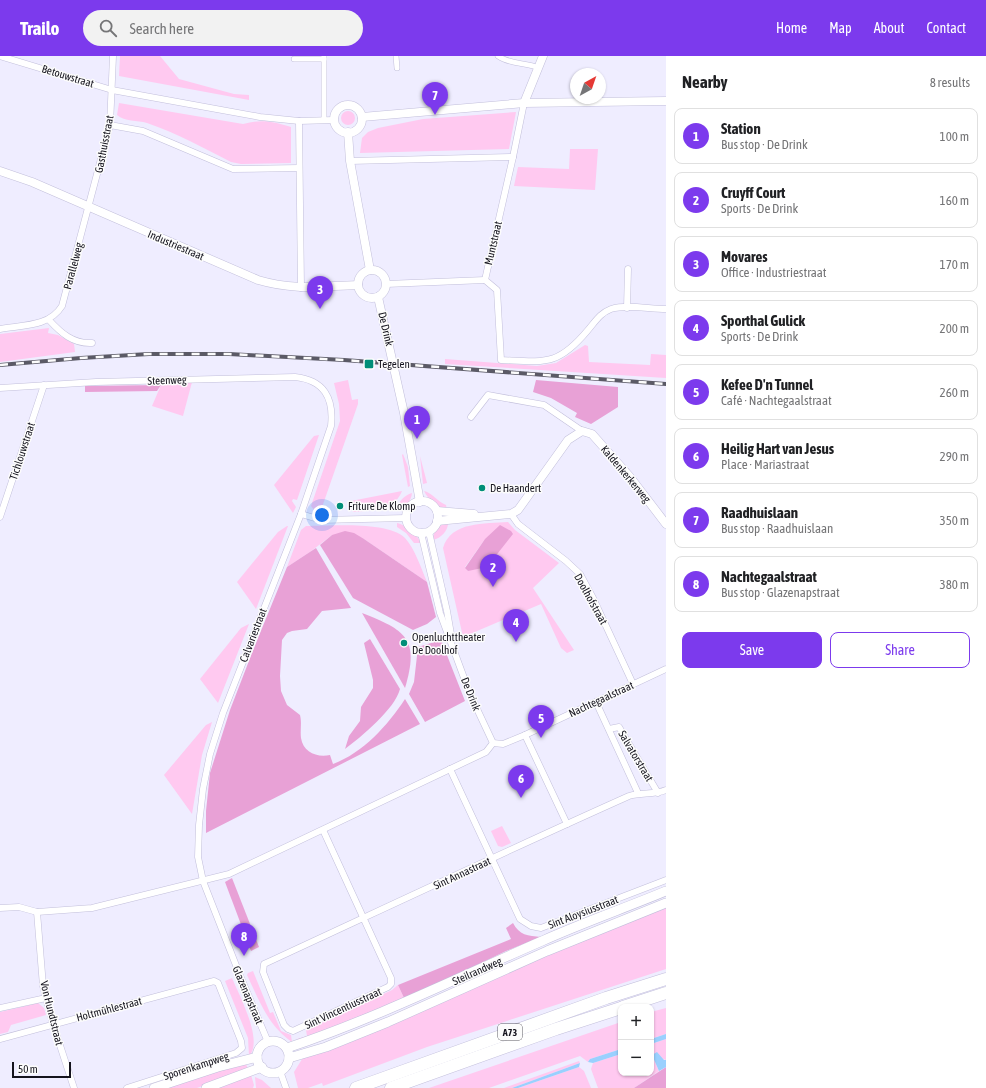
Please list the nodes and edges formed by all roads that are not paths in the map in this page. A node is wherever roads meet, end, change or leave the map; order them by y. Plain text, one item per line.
1 (0, 56) edge
2 (113, 56) edge
3 (396, 56) edge
4 (498, 56) edge
5 (544, 56) edge
6 (324, 57) edge
7 (294, 59) dead end
8 (397, 68) dead end
9 (539, 68) junction
10 (112, 90) junction
11 (666, 101) edge
12 (524, 103) junction
13 (362, 117) junction
14 (324, 120) junction
15 (334, 120) junction
16 (299, 121) junction
17 (110, 125) junction
18 (348, 132) junction
19 (513, 157) junction
20 (350, 161) junction
21 (299, 168) junction
22 (0, 170) edge
23 (90, 207) junction
24 (628, 269) dead end
25 (370, 270) junction
26 (485, 280) junction
27 (386, 284) junction
28 (358, 285) junction
29 (301, 288) junction
30 (378, 297) junction
31 (627, 308) junction
32 (666, 309) edge
33 (49, 320) junction
34 (0, 329) edge
35 (92, 343) dead end
36 (44, 385) junction
37 (0, 388) edge
38 (327, 395) joint
39 (471, 417) dead end
40 (582, 431) junction
41 (420, 502) junction
42 (436, 511) junction
43 (301, 514) junction
44 (511, 514) junction
45 (492, 516) junction
46 (0, 517) edge
47 (406, 518) junction
48 (437, 521) junction
49 (666, 524) edge
50 (425, 532) junction
51 (666, 669) edge
52 (633, 684) junction
53 (596, 702) junction
54 (609, 730) junction
55 (525, 735) junction
56 (492, 743) junction
57 (450, 769) junction
58 (666, 790) edge
59 (638, 793) junction
60 (658, 793) junction
61 (566, 824) junction
62 (323, 830) junction
63 (492, 859) junction
64 (666, 880) edge
65 (203, 882) junction
66 (666, 891) edge
67 (666, 903) edge
68 (0, 908) edge
69 (37, 912) junction
70 (364, 918) junction
71 (262, 968) joint
72 (666, 979) edge
73 (218, 983) joint
74 (666, 993) edge
75 (46, 998) junction
76 (631, 1004) edge
77 (0, 1008) edge
78 (618, 1008) edge
79 (53, 1024) junction
80 (0, 1039) edge
81 (268, 1042) junction
82 (242, 1048) joint
83 (287, 1048) junction
84 (258, 1057) junction
85 (289, 1058) junction
86 (262, 1067) junction
87 (280, 1071) junction
88 (74, 1088) edge
89 (127, 1088) edge
90 (154, 1088) edge
91 (206, 1088) edge
92 (286, 1088) edge
93 (356, 1088) edge
94 (391, 1088) edge

1 - 10 street, Betouwstraat
2 - 10 street, Gasthuisstraat
3 - 8 street
4 - 9 street
5 - 9 street, Muntstraat
6 - 7 street
6 - 14 street
9 - 12 street, Muntstraat
10 - 16 street, Betouwstraat
10 - 17 street, Gasthuisstraat
11 - 12 street
12 - 13 street
12 - 19 street, Muntstraat
13 - 15 street
13 - 18 street
14 - 15 street, Betouwstraat
14 - 16 street, Betouwstraat
15 - 18 street
16 - 21 street
17 - 21 street
17 - 23 street, Gasthuisstraat
18 - 20 street
19 - 20 street
19 - 26 street, Muntstraat
20 - 25 street
21 - 29 street
22 - 23 street, Industriestraat
23 - 29 street, Industriestraat
23 - 33 street, Parallelweg
24 - 31 street
25 - 27 street
25 - 28 street
26 - 27 street
26 - 31 street, Muntstraat
27 - 30 street
28 - 29 street, Industriestraat
28 - 30 street
30 - 41 street, De Drink
31 - 32 street
33 - 34 street
33 - 35 street
36 - 37 street, Steenweg
36 - 38 street, Steenweg
36 - 46 street, Tichlouwstraat
38 - 43 street, Calvariestraat
39 - 40 street
40 - 44 street
40 - 49 street, Kaldenkerkerweg
41 - 42 street
41 - 47 street
42 - 45 street
42 - 48 street
43 - 47 street
43 - 65 street, Calvariestraat
44 - 45 street
44 - 52 street, Doolhofstraat
45 - 48 street
47 - 50 street
48 - 50 street
50 - 56 street, De Drink
51 - 52 street, Nachtegaalstraat
52 - 53 street, Nachtegaalstraat
53 - 54 street, Salvatorstraat
53 - 55 street, Nachtegaalstraat
54 - 59 street, Salvatorstraat
54 - 60 street, Salvatorstraat
55 - 56 street, Nachtegaalstraat
55 - 61 street
56 - 57 street
57 - 62 street
57 - 63 street, Sint Aloysiusstraat
58 - 60 street, Sint Annastraat
59 - 60 street, Sint Annastraat
59 - 61 street, Sint Annastraat
61 - 63 street, Sint Annastraat
62 - 65 street
62 - 70 street, Sint Vincentiusstraat
63 - 64 street, Sint Aloysiusstraat
63 - 70 street, Sint Annastraat
65 - 69 street
65 - 81 street, Glazenapstraat
66 - 83 main road, Steilrandweg
67 - 85 main road, Steilrandweg
68 - 69 street
69 - 75 street, Von Hundtstraat
70 - 71 street, Sint Annastraat
70 - 71 street, Sint Vincentiusstraat
72 - 93 highway, A73
73 - 79 street, Holtmühlestraat
73 - 82 street, Glazenapstraat
74 - 76 highway, A73
75 - 77 street
75 - 79 street, Von Hundtstraat
78 - 94 highway, A73
79 - 80 street, Holtmühlestraat
79 - 88 street, Von Hundtstraat
81 - 83 main road
81 - 84 main road
82 - 89 street, Sporenkampweg
83 - 85 main road
84 - 86 main road
84 - 90 main road
85 - 87 main road
86 - 87 main road
86 - 91 main road
87 - 92 street

